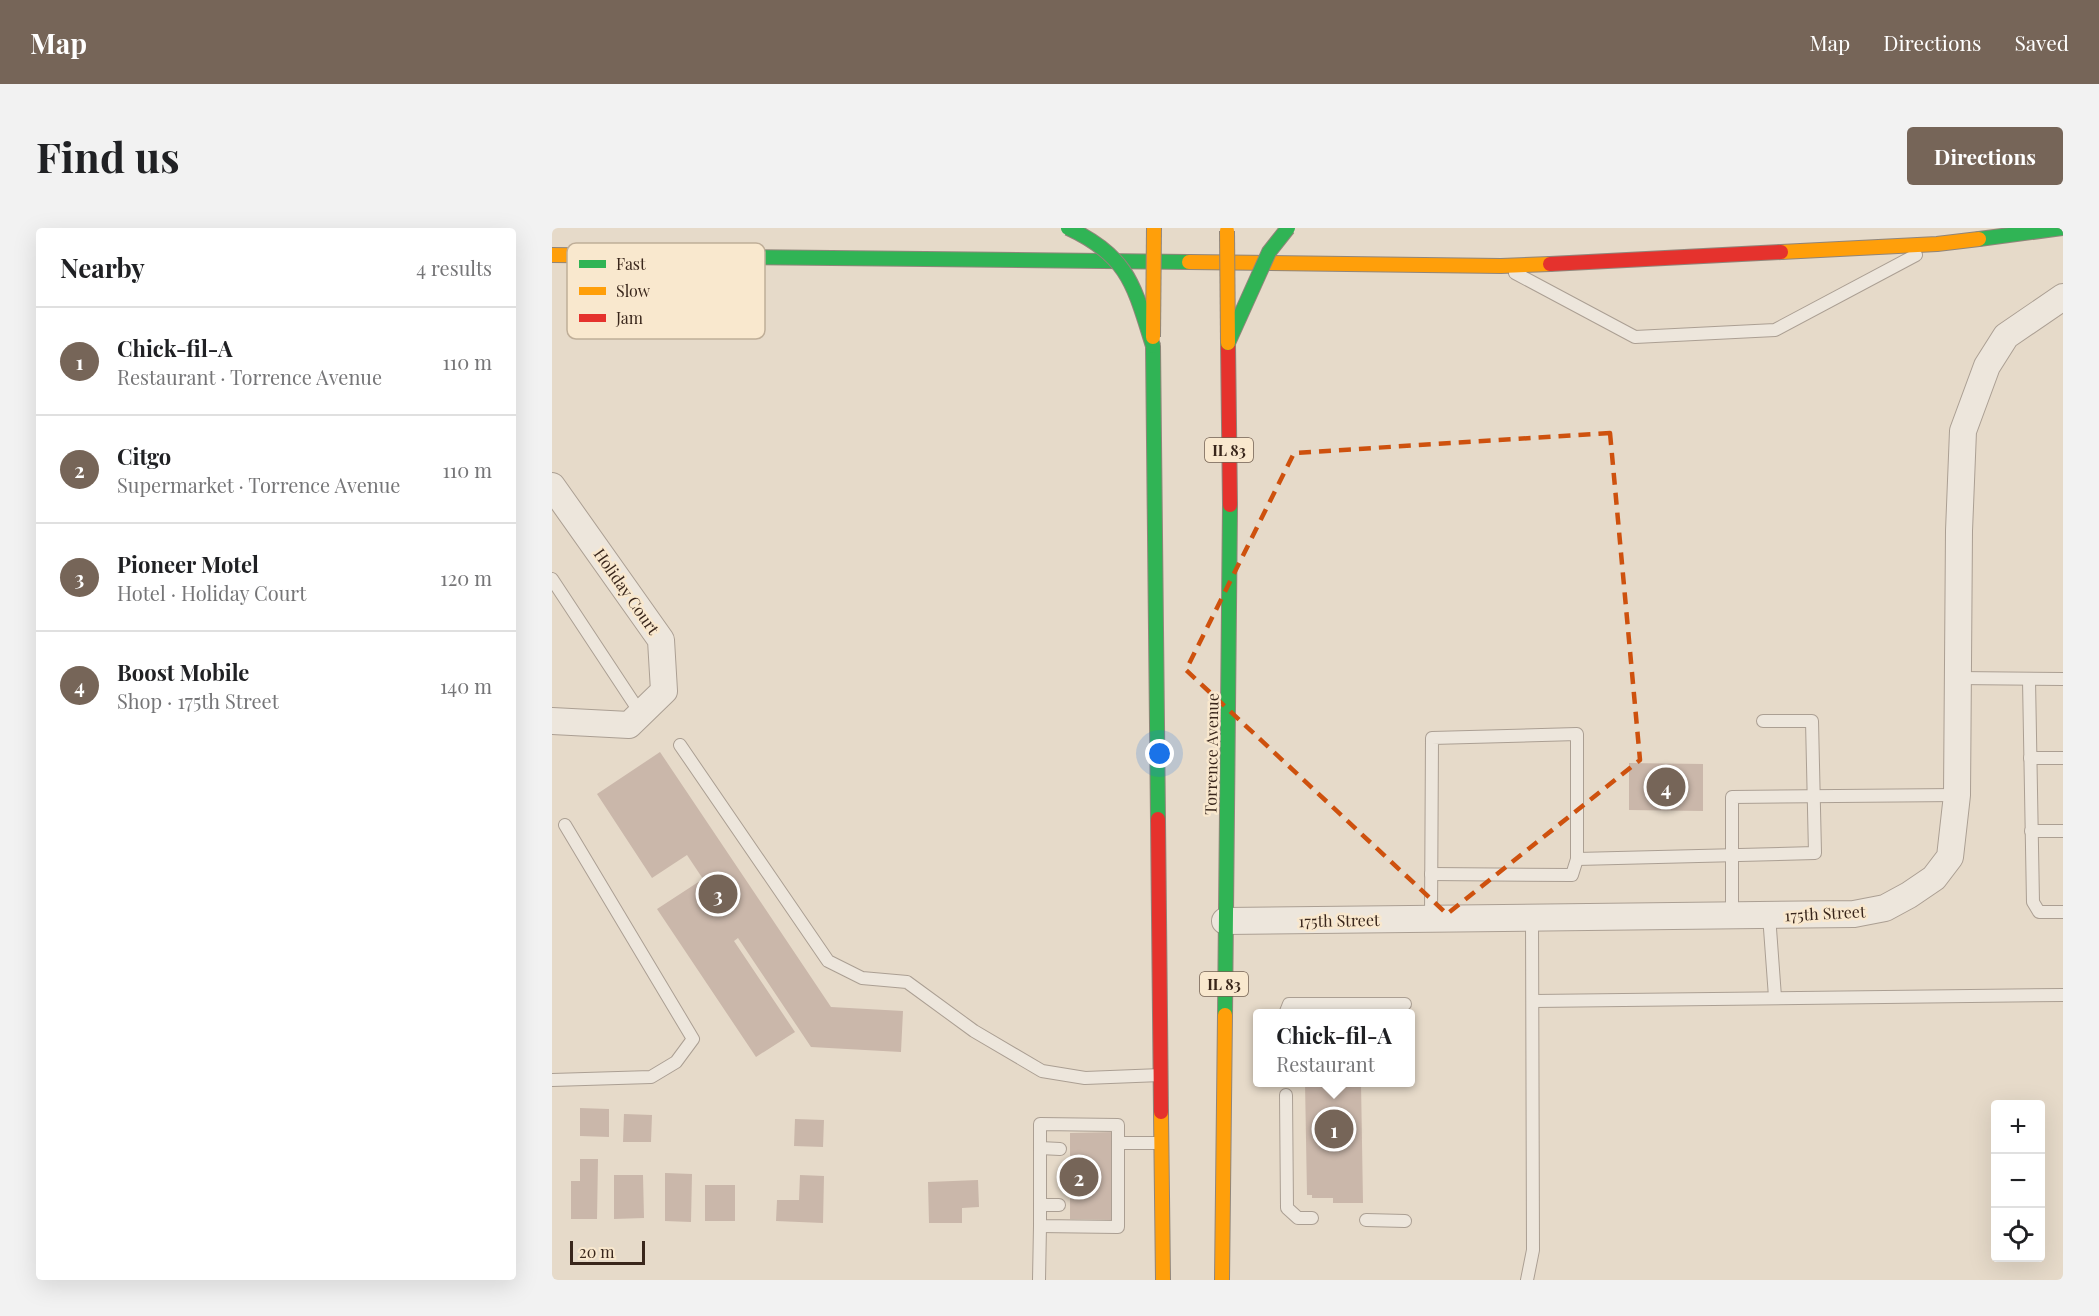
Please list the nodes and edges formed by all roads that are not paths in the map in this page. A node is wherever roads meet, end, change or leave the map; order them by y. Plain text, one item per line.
1 (1068, 228) edge
2 (1288, 228) edge
3 (2063, 228) edge
4 (1154, 229) edge
5 (1227, 229) edge
6 (1937, 244) junction
7 (552, 255) edge
8 (567, 255) edge
9 (765, 257) edge
10 (1501, 266) junction
11 (2063, 297) edge
12 (1228, 343) junction
13 (1153, 346) junction
14 (552, 486) edge
15 (552, 579) edge
16 (1957, 678) junction
17 (2063, 679) edge
18 (2029, 680) junction
19 (641, 714) junction
20 (552, 721) edge
21 (1763, 722) dead end
22 (680, 745) dead end
23 (2030, 758) junction
24 (2063, 758) edge
25 (1957, 795) junction
26 (1814, 796) junction
27 (565, 825) dead end
28 (2031, 831) junction
29 (2063, 831) edge
30 (1734, 855) junction
31 (1577, 859) junction
32 (1431, 874) junction
33 (2063, 912) edge
34 (1732, 915) junction
35 (1769, 915) junction
36 (1532, 918) junction
37 (1431, 919) junction
38 (1225, 921) junction
39 (2063, 995) edge
40 (1775, 997) junction
41 (1534, 1001) junction
42 (1405, 1004) dead end
43 (1287, 1009) edge
44 (1162, 1075) junction
45 (552, 1080) edge
46 (1286, 1095) dead end
47 (1162, 1143) junction
48 (1040, 1148) junction
49 (1115, 1148) junction
50 (1060, 1149) dead end
51 (1040, 1205) junction
52 (1059, 1205) dead end
53 (1312, 1218) dead end
54 (1366, 1220) dead end
55 (1405, 1221) dead end
56 (1040, 1226) junction
57 (1039, 1280) edge
58 (1163, 1280) edge
59 (1222, 1280) edge
60 (1527, 1280) edge

1 - 13 main road, bridge
2 - 12 main road, bridge
3 - 6 main road
4 - 13 main road, bridge
5 - 12 main road, Torrence Avenue / IL 83, bridge
6 - 10 main road
6 - 10 lane
7 - 8 main road
9 - 10 main road
11 - 16 street, 175th Street
12 - 38 main road, Torrence Avenue / IL 83
13 - 44 main road
14 - 19 street, Holiday Court
15 - 19 lane
16 - 18 lane
16 - 25 street, 175th Street
17 - 18 lane
18 - 23 lane
19 - 20 street, Holiday Court
21 - 26 lane
22 - 44 lane
23 - 24 lane
23 - 28 lane
25 - 26 lane
25 - 35 street, 175th Street
26 - 30 lane
26 - 30 lane
27 - 45 lane
28 - 29 lane
28 - 33 lane
30 - 31 lane
30 - 34 lane
31 - 32 lane
31 - 32 lane
32 - 37 lane
34 - 35 street, 175th Street
34 - 36 street, 175th Street
35 - 40 lane
36 - 37 street, 175th Street
36 - 41 lane
37 - 38 street, 175th Street
38 - 59 main road, Torrence Avenue / IL 83
39 - 40 lane
40 - 41 lane
41 - 60 lane
42 - 43 lane
44 - 47 main road
46 - 53 lane
47 - 49 lane
47 - 58 main road
48 - 49 lane
48 - 50 lane
48 - 51 lane
49 - 56 lane
51 - 52 lane
51 - 56 lane
54 - 55 lane
56 - 57 lane

